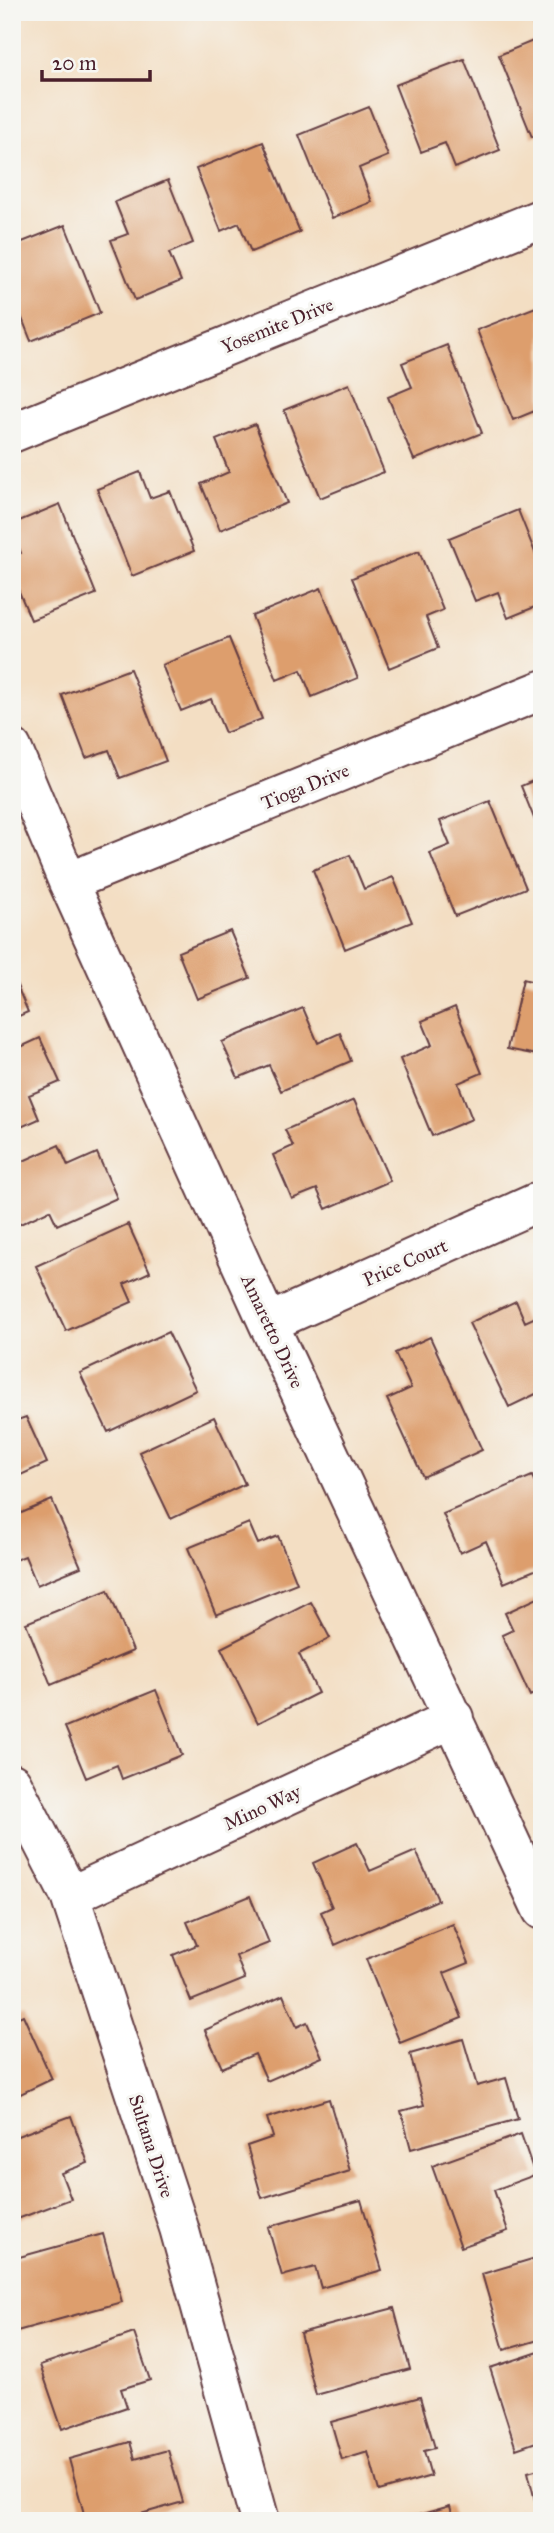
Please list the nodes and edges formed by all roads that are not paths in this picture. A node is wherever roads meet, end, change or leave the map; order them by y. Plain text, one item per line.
1 (542, 218) edge
2 (12, 433) edge
3 (542, 690) edge
4 (12, 748) edge
5 (68, 882) junction
6 (542, 1200) edge
7 (268, 1323) junction
8 (454, 1718) junction
9 (12, 1783) edge
10 (70, 1896) junction
11 (542, 1910) edge
12 (260, 2521) edge

1 - 2 street, Yosemite Drive
3 - 5 street, Tioga Drive
4 - 5 street, Amaretto Drive
5 - 7 street, Amaretto Drive
6 - 7 street, Price Court
7 - 8 street, Amaretto Drive
8 - 10 street, Mino Way
8 - 11 street, Amaretto Drive
9 - 10 street, Sultana Drive
10 - 12 street, Sultana Drive

